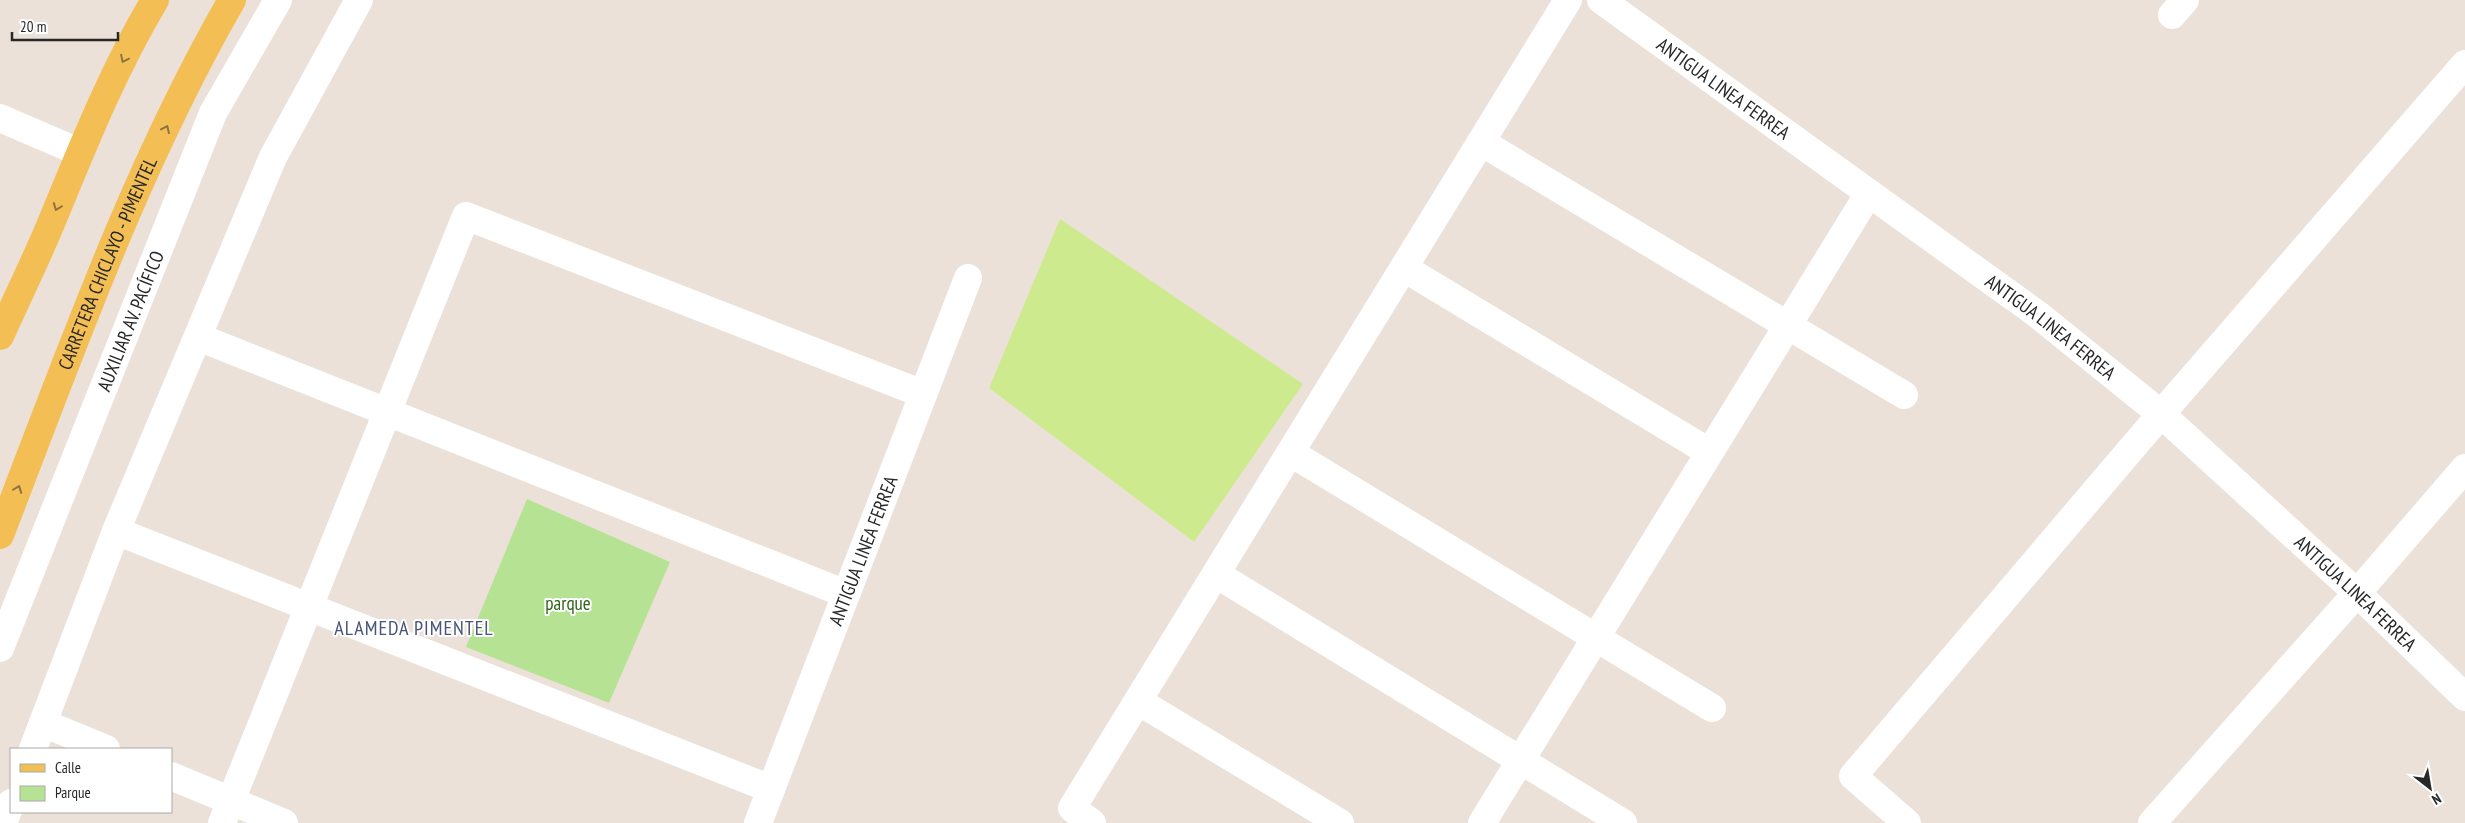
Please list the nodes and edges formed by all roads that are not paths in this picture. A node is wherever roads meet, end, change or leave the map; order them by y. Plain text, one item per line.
1 (155, 0) edge
2 (232, 0) edge
3 (278, 0) edge
4 (359, 0) edge
5 (1568, 0) edge
6 (1601, 0) edge
7 (2465, 64) edge
8 (0, 118) edge
9 (1481, 142) junction
10 (79, 152) junction
11 (1869, 193) junction
12 (1404, 268) junction
13 (968, 278) dead end
14 (1787, 325) junction
15 (0, 336) edge
16 (198, 337) junction
17 (923, 394) junction
18 (1904, 395) dead end
19 (387, 412) junction
20 (2161, 414) junction
21 (1709, 452) junction
22 (1290, 453) junction
23 (2465, 468) edge
24 (116, 532) junction
25 (0, 535) edge
26 (1216, 574) junction
27 (2357, 593) junction
28 (846, 594) junction
29 (309, 607) junction
30 (1596, 637) junction
31 (0, 648) edge
32 (2465, 697) edge
33 (1138, 701) junction
34 (1712, 708) dead end
35 (43, 723) junction
36 (33, 748) edge
37 (104, 748) edge
38 (1520, 760) junction
39 (172, 777) edge
40 (771, 789) junction
41 (10, 806) edge
42 (227, 812) edge
43 (3, 823) edge
44 (284, 823) edge
45 (758, 823) edge
46 (1092, 823) edge
47 (1340, 823) edge
48 (1482, 823) edge
49 (1623, 823) edge
50 (1907, 823) edge
51 (2152, 823) edge

1 -> 10 main road
25 -> 2 main road, CARRETERA CHICLAYO - PIMENTEL
3 - 31 street, AUXILIAR AV. PACÍFICO
4 - 16 street
5 - 9 street
6 - 11 street, ANTIGUA LINEA FERREA
7 - 20 street
8 - 10 street
9 - 12 street
9 - 14 street
10 -> 15 main road
11 - 14 street
11 - 20 street, ANTIGUA LINEA FERREA
12 - 21 street
12 - 22 street
13 - 17 street, ANTIGUA LINEA FERREA
14 - 18 street
14 - 21 street
16 - 19 street
16 - 24 street
17 - 19 street
17 - 28 street, ANTIGUA LINEA FERREA
19 - 28 street
19 - 29 street
20 - 27 street, ANTIGUA LINEA FERREA
20 - 50 street
21 - 30 street
22 - 26 street
22 - 30 street
23 - 27 street
24 - 29 street
24 - 35 street
26 - 33 street
26 - 38 street
27 - 32 street, ANTIGUA LINEA FERREA
27 - 51 street
28 - 40 street, ANTIGUA LINEA FERREA
29 - 40 street
29 - 42 street
30 - 34 street
30 - 38 street
33 - 46 street
33 - 47 street
35 - 36 street
35 - 37 street
38 - 48 street
38 - 49 street
39 - 42 street
40 - 45 street, ANTIGUA LINEA FERREA
41 - 43 street
42 - 44 street

